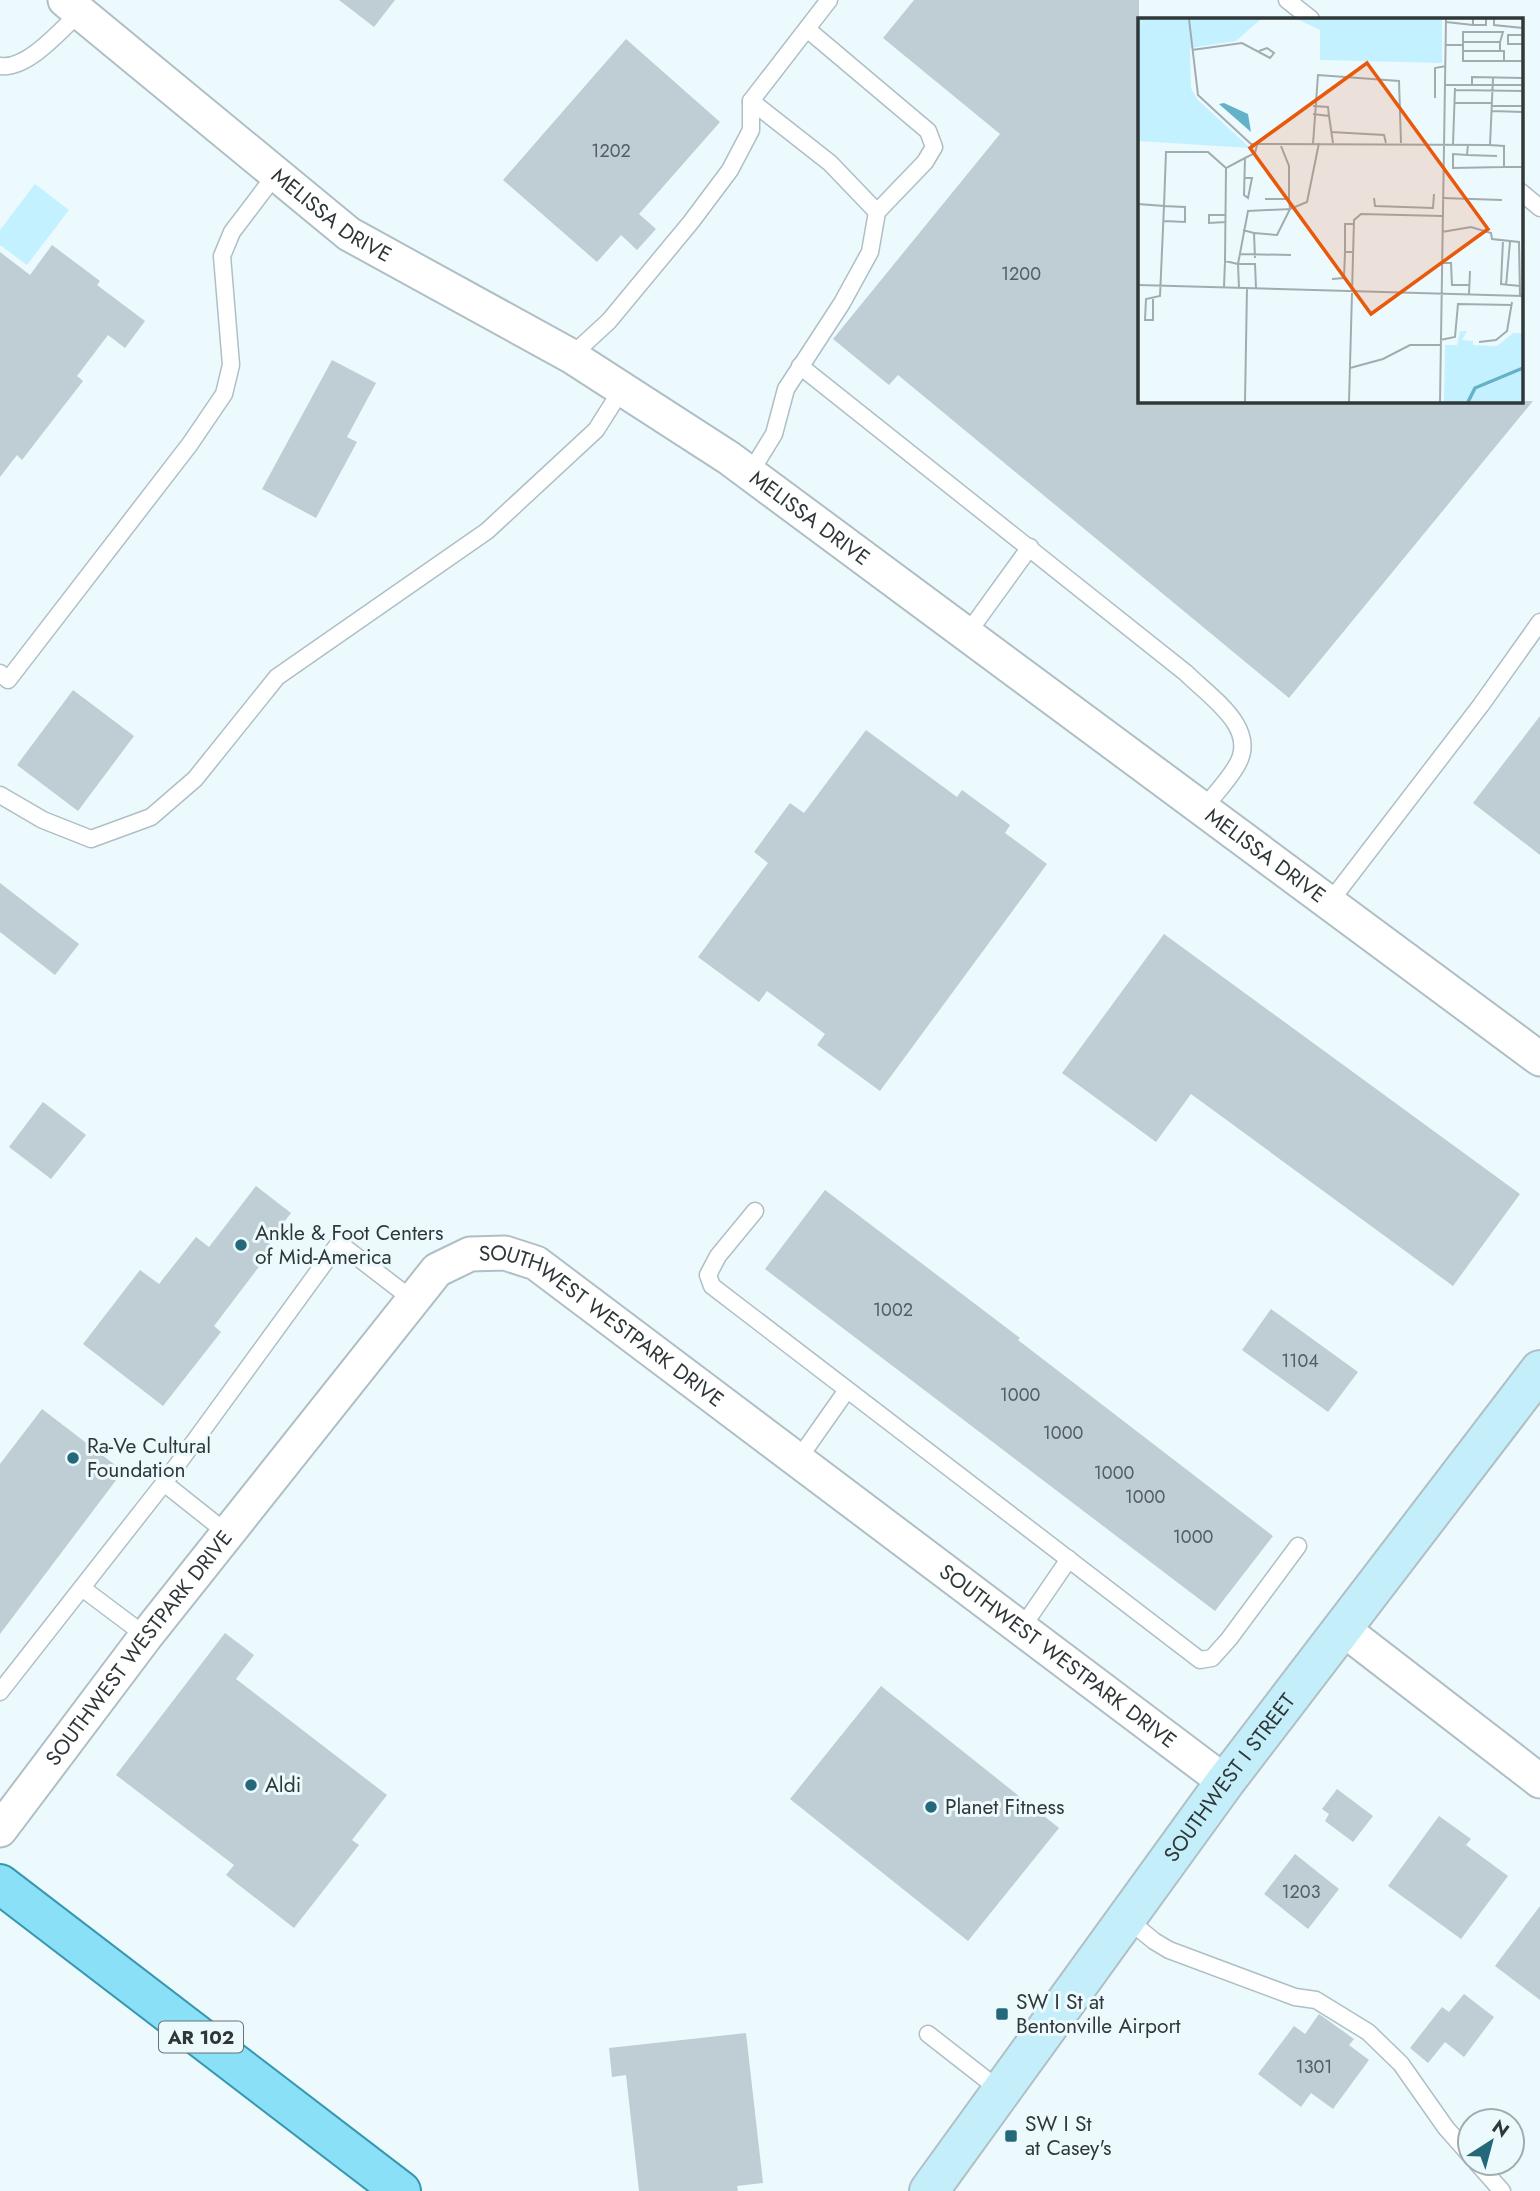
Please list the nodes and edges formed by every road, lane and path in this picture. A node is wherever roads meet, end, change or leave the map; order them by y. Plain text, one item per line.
1 (829, 0) edge
2 (1287, 0) edge
3 (72, 6) edge
4 (1310, 18) edge
5 (807, 29) junction
6 (0, 65) edge
7 (751, 101) junction
8 (276, 174) junction
9 (1522, 193) edge
10 (1540, 208) edge
11 (877, 212) junction
12 (570, 356) junction
13 (800, 366) junction
14 (622, 389) junction
15 (750, 473) junction
16 (1030, 547) junction
17 (1540, 622) edge
18 (967, 634) junction
19 (3, 682) edge
20 (0, 795) edge
21 (1203, 809) junction
22 (1329, 902) junction
23 (1540, 1059) edge
24 (755, 1211) dead end
25 (413, 1300) junction
26 (1540, 1370) edge
27 (847, 1390) junction
28 (797, 1461) junction
29 (164, 1483) junction
30 (227, 1533) junction
31 (1298, 1546) dead end
32 (1069, 1559) junction
33 (82, 1588) junction
34 (1021, 1629) junction
35 (1343, 1629) junction
36 (146, 1636) junction
37 (0, 1692) edge
38 (1540, 1781) edge
39 (1224, 1782) junction
40 (0, 1830) edge
41 (0, 1884) edge
42 (1126, 1918) junction
43 (928, 2034) dead end
44 (1001, 2091) junction
45 (1456, 2139) edge
46 (1490, 2177) edge
47 (931, 2190) edge
48 (401, 2191) edge
49 (1502, 2191) edge

1 - 5 lane
2 - 4 lane
3 - 6 lane
3 - 8 street, MELISSA DRIVE
5 - 7 lane
5 - 11 lane
7 - 11 lane
7 - 12 lane
8 - 12 street, MELISSA DRIVE
8 - 19 lane
9 - 10 lane
11 - 13 lane
12 - 14 street, MELISSA DRIVE
13 - 15 lane
13 - 16 lane
14 - 15 street, MELISSA DRIVE
14 - 20 lane
15 - 18 street, MELISSA DRIVE
16 - 18 lane
16 - 21 lane
17 - 22 lane
18 - 21 street, MELISSA DRIVE
21 - 22 street, MELISSA DRIVE
22 - 23 street, MELISSA DRIVE
24 - 27 lane
25 - 28 street, SOUTHWEST WESTPARK DRIVE
25 - 29 lane
25 - 30 street, SOUTHWEST WESTPARK DRIVE
26 - 35 main road, SOUTHWEST I STREET
27 - 28 lane
27 - 32 lane
28 - 34 street, SOUTHWEST WESTPARK DRIVE
29 - 30 lane
29 - 33 lane
30 - 36 street, SOUTHWEST WESTPARK DRIVE
31 - 32 lane
32 - 34 lane
33 - 36 lane
33 - 37 lane
34 - 39 street, SOUTHWEST WESTPARK DRIVE
35 - 38 street
35 - 39 main road, SOUTHWEST I STREET
36 - 40 street, SOUTHWEST WESTPARK DRIVE
39 - 42 main road, SOUTHWEST I STREET
41 - 48 main road, AR 102
42 - 44 main road, SOUTHWEST I STREET
42 - 45 lane
43 - 44 lane
44 - 47 main road, SOUTHWEST I STREET
46 - 49 lane

